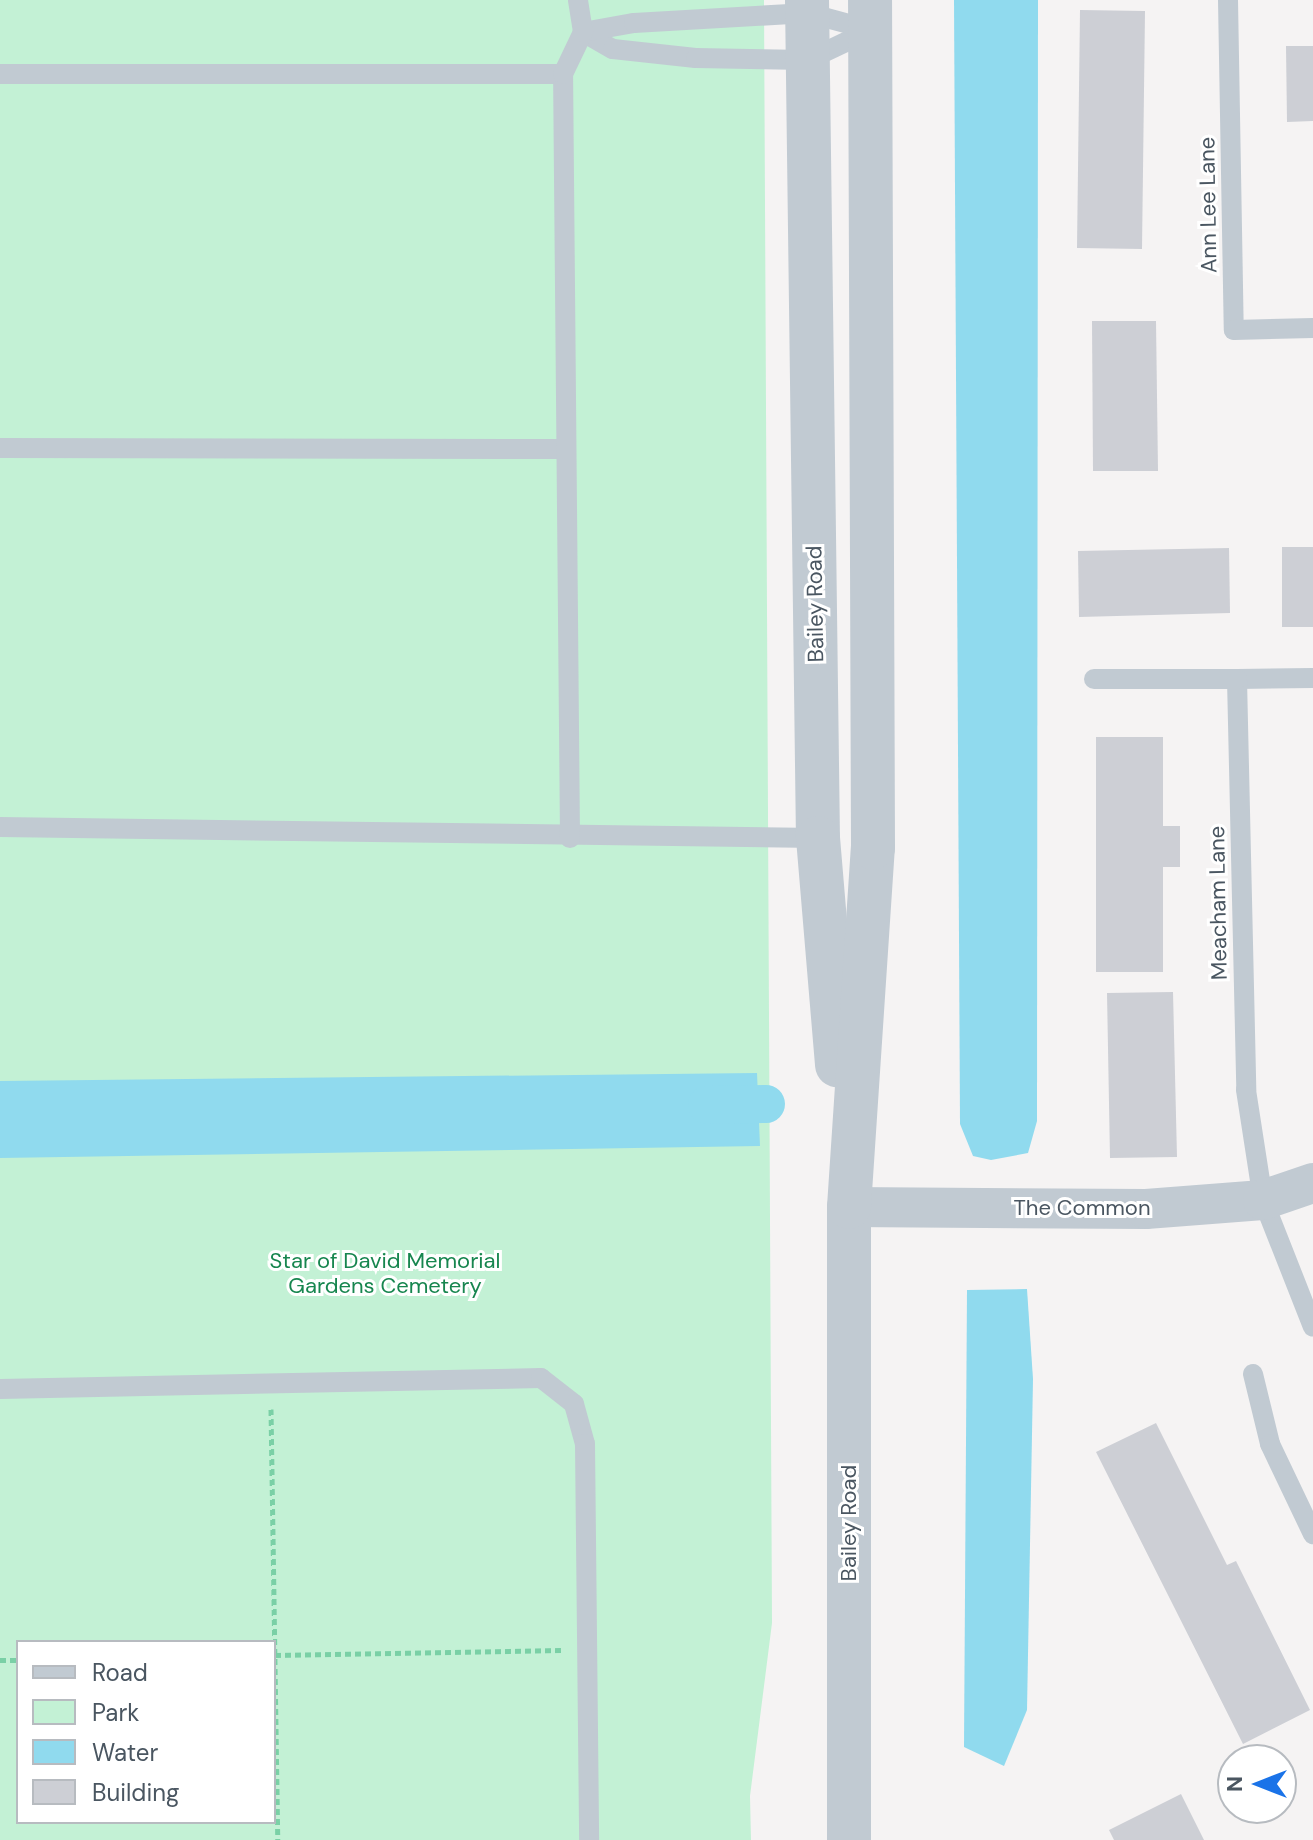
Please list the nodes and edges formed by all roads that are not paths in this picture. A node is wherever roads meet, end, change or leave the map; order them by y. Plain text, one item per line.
1 (578, 0) edge
2 (1228, 0) edge
3 (808, 7) edge
4 (870, 15) edge
5 (583, 32) junction
6 (808, 60) junction
7 (0, 74) edge
8 (563, 74) junction
9 (1313, 328) edge
10 (0, 448) edge
11 (566, 449) junction
12 (1313, 678) edge
13 (1094, 679) dead end
14 (1237, 679) junction
15 (0, 827) edge
16 (570, 838) junction
17 (818, 838) junction
18 (1313, 1183) edge
19 (1263, 1200) junction
20 (849, 1207) junction
21 (1313, 1327) edge
22 (1253, 1374) dead end
23 (0, 1389) edge
24 (1313, 1534) edge
25 (589, 1840) edge
26 (849, 1840) edge

1 - 5 lane
2 - 9 lane, Ann Lee Lane
3 - 4 lane
3 - 5 lane
3 - 6 street, Bailey Road
4 - 6 lane
4 - 20 street, Bailey Road
5 - 6 lane
5 - 8 lane
6 - 17 street, Bailey Road
7 - 8 lane
8 - 11 lane
10 - 11 lane
11 - 16 lane
12 - 14 lane
13 - 14 lane
14 - 19 lane, Meacham Lane
15 - 16 lane
16 - 17 lane
17 - 20 street, Bailey Road
18 - 19 street, The Common
19 - 20 street, The Common
19 - 21 lane, Meacham Lane
20 - 26 street, Bailey Road
22 - 24 lane
23 - 25 lane

